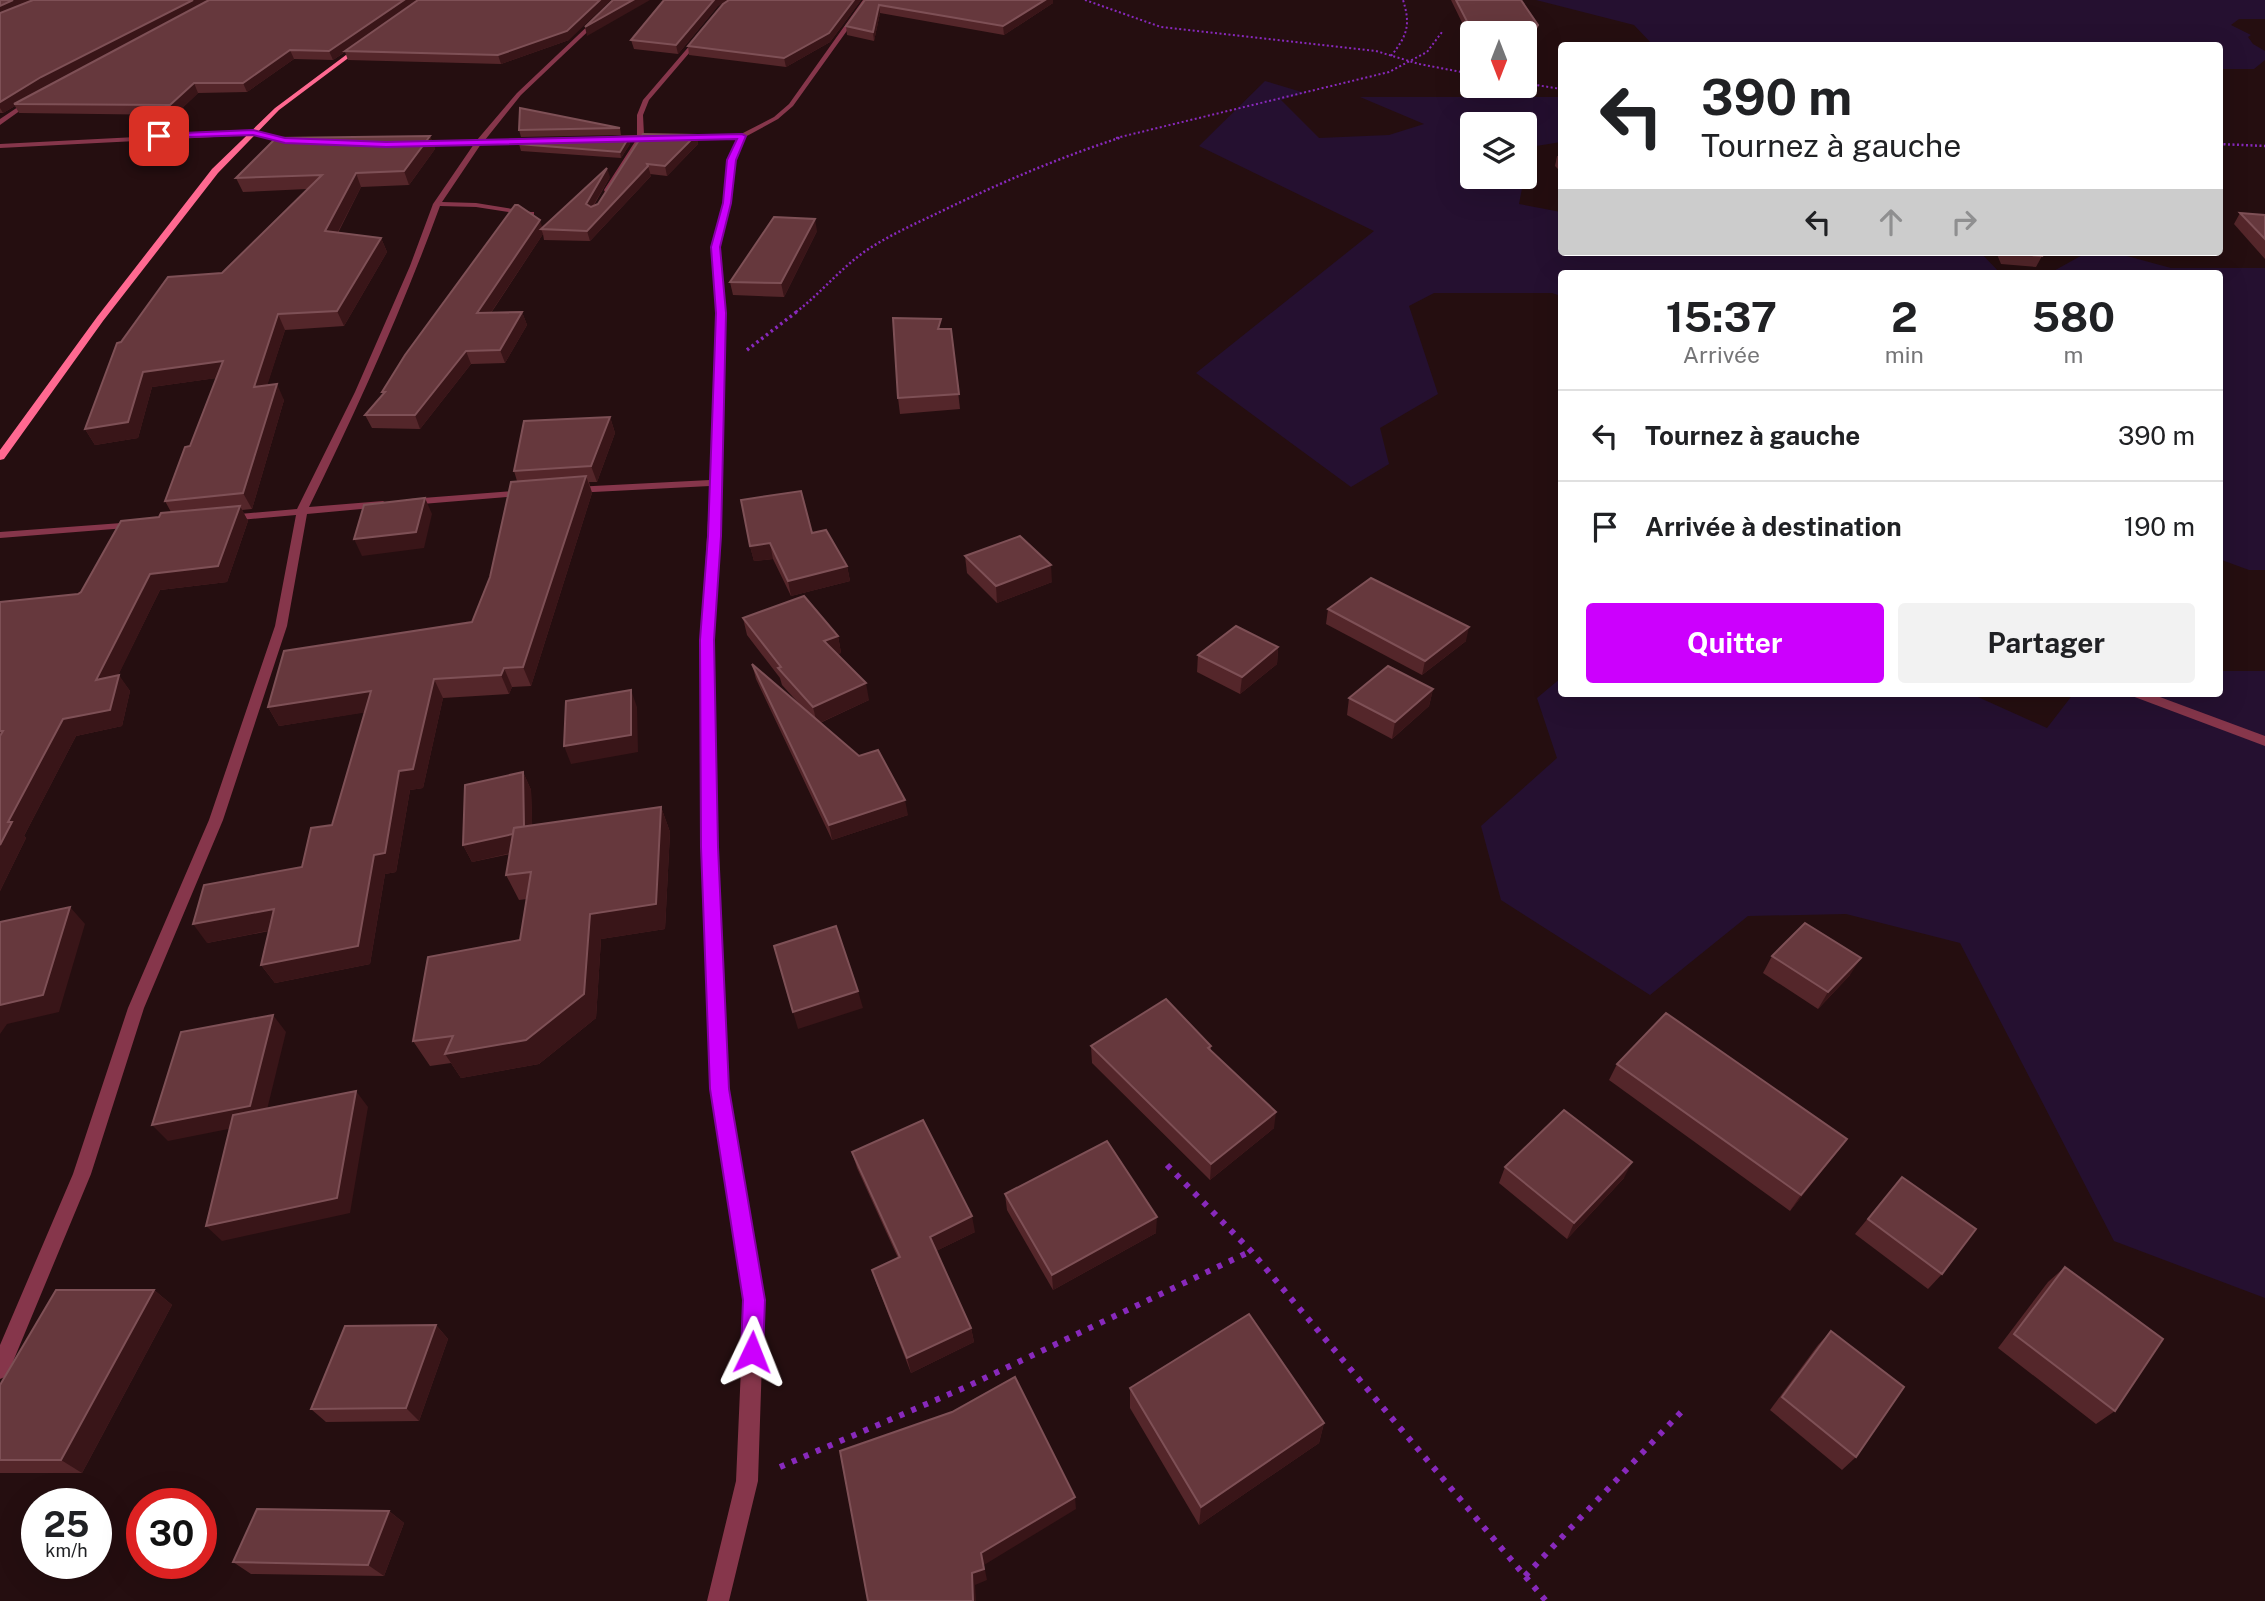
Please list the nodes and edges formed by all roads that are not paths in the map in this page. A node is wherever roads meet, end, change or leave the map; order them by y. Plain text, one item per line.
1 (618, 0) edge
2 (866, 0) edge
3 (702, 34) edge
4 (370, 41) edge
5 (39, 96) edge
6 (0, 123) edge
7 (253, 133) junction
8 (742, 136) junction
9 (641, 137) junction
10 (594, 138) edge
11 (554, 139) edge
12 (306, 141) edge
13 (478, 143) junction
14 (399, 145) edge
15 (0, 146) edge
16 (602, 202) edge
17 (437, 204) junction
18 (531, 214) edge
19 (0, 457) edge
20 (716, 483) junction
21 (564, 491) edge
22 (537, 492) edge
23 (303, 510) junction
24 (213, 520) edge
25 (151, 525) edge
26 (0, 535) edge
27 (2148, 697) edge
28 (2265, 741) edge
29 (0, 1369) edge
30 (718, 1601) edge

1 - 13 street
2 - 8 street
3 - 9 street
4 - 7 main road
5 - 6 street
7 - 12 street
7 - 15 street
7 - 19 main road
8 - 9 street
8 - 20 street
9 - 10 street
9 - 16 street
11 - 13 street
13 - 14 street
13 - 17 street
17 - 18 street
17 - 23 street
20 - 21 street
20 - 30 street
22 - 23 street
23 - 24 street
23 - 29 street
25 - 26 street
27 - 28 street

